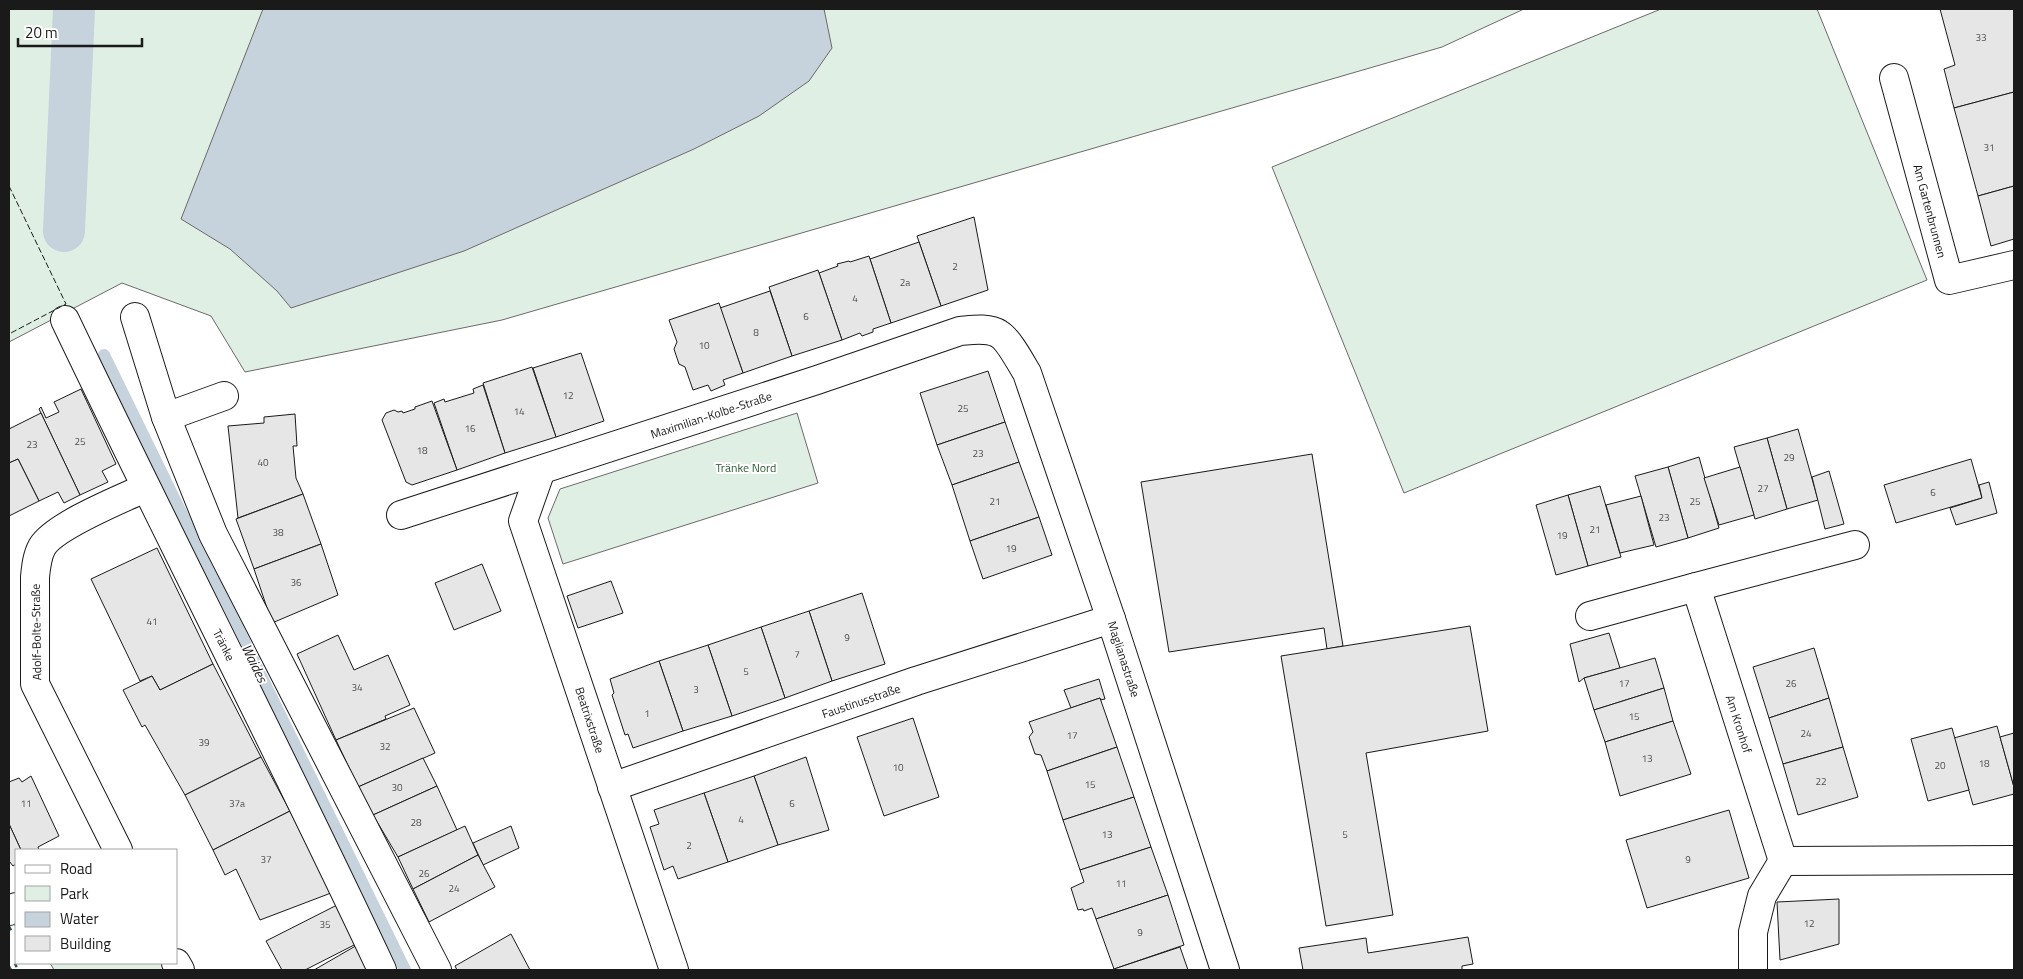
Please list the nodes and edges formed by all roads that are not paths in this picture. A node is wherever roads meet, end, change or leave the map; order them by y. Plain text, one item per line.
1 (1894, 78) dead end
2 (2014, 265) edge
3 (135, 317) dead end
4 (65, 320) dead end
5 (1014, 352) joint
6 (224, 396) dead end
7 (166, 418) junction
8 (541, 470) junction
9 (145, 488) junction
10 (401, 515) dead end
11 (1855, 545) dead end
12 (1696, 587) junction
13 (1590, 616) dead end
14 (1111, 619) junction
15 (612, 788) junction
16 (118, 849) edge
17 (2014, 860) edge
18 (1783, 861) junction
19 (382, 970) edge
20 (437, 970) edge
21 (674, 970) edge
22 (1225, 970) edge
23 (1753, 970) edge

1 - 2 street, Am Gartenbrunnen
3 - 7 street
4 - 9 street, Tränke
5 - 8 street, Maximilian-Kolbe-Straße
5 - 14 street, Maglianastraße
6 - 7 street
7 - 20 street
8 - 10 street, Maximilian-Kolbe-Straße
8 - 15 street, Beatrixstraße
9 - 16 street, Adolf-Bolte-Straße
9 - 19 street, Tränke
11 - 12 street
12 - 13 street
12 - 18 street, Am Kronhof
14 - 15 street, Faustinusstraße
14 - 22 street, Maglianastraße
15 - 21 street, Beatrixstraße
17 - 18 street
18 - 23 street

